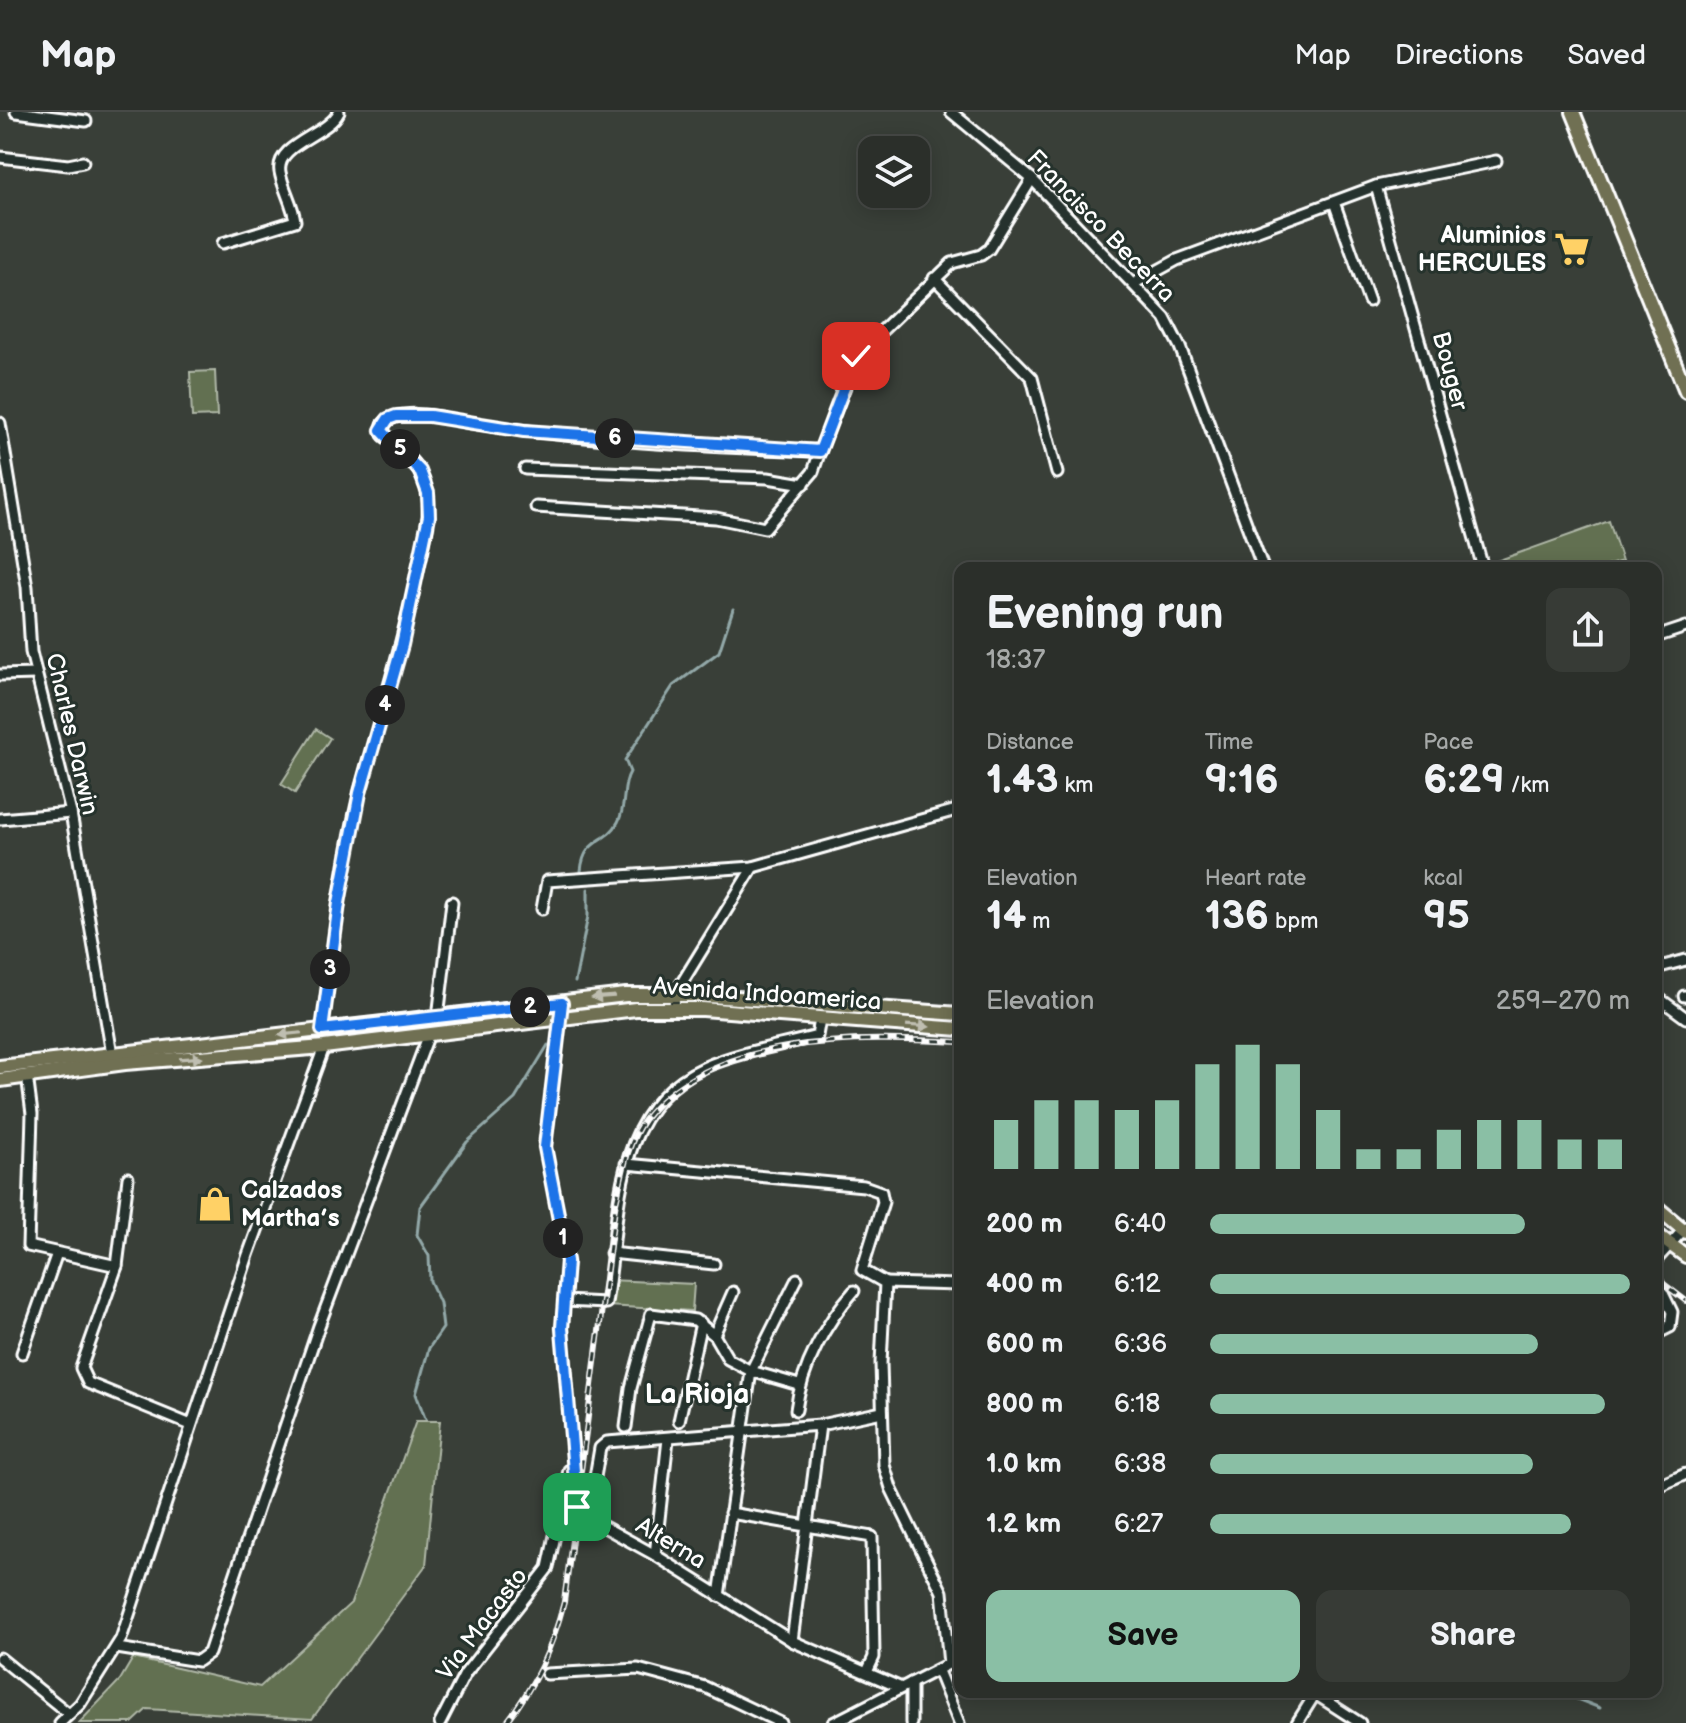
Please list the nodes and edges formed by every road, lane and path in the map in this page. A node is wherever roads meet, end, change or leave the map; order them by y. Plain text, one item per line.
1 (16, 112) edge
2 (339, 112) edge
3 (951, 112) edge
4 (1573, 112) edge
5 (86, 121) dead end
6 (0, 157) edge
7 (1496, 161) dead end
8 (83, 162) dead end
9 (1032, 179) junction
10 (1376, 186) junction
11 (1334, 202) junction
12 (223, 243) dead end
13 (934, 278) junction
14 (1133, 284) junction
15 (1369, 301) dead end
16 (1686, 391) edge
17 (0, 423) edge
18 (820, 451) junction
19 (525, 469) dead end
20 (1057, 473) dead end
21 (804, 484) junction
22 (536, 507) dead end
23 (1261, 562) edge
24 (1481, 562) edge
25 (1686, 627) edge
26 (1662, 635) edge
27 (35, 674) junction
28 (0, 675) edge
29 (954, 811) edge
30 (71, 813) junction
31 (0, 819) edge
32 (753, 867) junction
33 (452, 902) dead end
34 (542, 909) dead end
35 (1686, 960) edge
36 (1662, 966) edge
37 (750, 998) junction
38 (1662, 1000) edge
39 (675, 1001) junction
40 (562, 1003) junction
41 (748, 1013) junction
42 (954, 1014) edge
43 (438, 1017) junction
44 (561, 1018) junction
45 (1686, 1018) edge
46 (820, 1019) junction
47 (954, 1029) edge
48 (322, 1030) junction
49 (429, 1034) junction
50 (324, 1047) junction
51 (118, 1058) junction
52 (0, 1067) edge
53 (27, 1075) junction
54 (0, 1080) edge
55 (626, 1164) junction
56 (128, 1178) dead end
57 (1662, 1212) edge
58 (1685, 1229) edge
59 (1662, 1238) edge
60 (1669, 1243) junction
61 (1662, 1252) edge
62 (57, 1253) junction
63 (611, 1253) junction
64 (1686, 1256) edge
65 (714, 1264) dead end
66 (117, 1266) junction
67 (797, 1279) dead end
68 (954, 1282) edge
69 (885, 1283) junction
70 (854, 1291) dead end
71 (733, 1292) dead end
72 (1662, 1294) edge
73 (564, 1301) junction
74 (701, 1323) junction
75 (1662, 1331) edge
76 (714, 1335) junction
77 (22, 1353) dead end
78 (751, 1371) junction
79 (799, 1385) junction
80 (796, 1410) dead end
81 (882, 1412) junction
82 (679, 1421) dead end
83 (191, 1425) junction
84 (820, 1425) junction
85 (626, 1427) dead end
86 (740, 1432) junction
87 (668, 1439) junction
88 (572, 1455) junction
89 (1686, 1474) edge
90 (1662, 1484) edge
91 (730, 1513) junction
92 (588, 1518) junction
93 (807, 1528) junction
94 (655, 1555) junction
95 (719, 1596) junction
96 (792, 1641) junction
97 (117, 1648) junction
98 (0, 1658) edge
99 (954, 1661) edge
100 (949, 1664) junction
101 (938, 1671) junction
102 (867, 1672) junction
103 (547, 1674) dead end
104 (911, 1683) junction
105 (899, 1687) junction
106 (1310, 1698) edge
107 (1321, 1698) edge
108 (69, 1714) junction
109 (60, 1723) edge
110 (440, 1723) edge
111 (781, 1723) edge
112 (833, 1723) edge
113 (911, 1723) edge
114 (959, 1723) edge
115 (1297, 1723) edge
116 (1360, 1723) edge

1 - 5 street
2 - 12 street
3 - 9 street, Francisco Becerra
4 - 16 main road
6 - 8 street
7 - 10 street
9 - 13 street
9 - 14 street, Francisco Becerra
10 - 11 street
10 - 24 street, Bouger
11 - 14 street
11 - 15 street
13 - 18 street
13 - 20 street
14 - 23 street, Francisco Becerra
17 - 27 street, Charles Darwin
18 - 21 street
18 - 48 street
19 - 21 street
21 - 22 street
25 - 26 street
27 - 28 street
27 - 30 street, Charles Darwin
29 - 32 street
30 - 31 street
30 - 51 street, Charles Darwin
32 - 34 street
32 - 39 street
33 - 43 street
35 - 36 street
37 - 39 main road, Avenida Indoamerica
37 - 41 main road
37 - 42 main road, Avenida Indoamerica
38 - 45 street
39 -> 40 main road, Avenida Indoamerica
39 - 41 main road, Avenida Indoamerica
39 - 44 main road, Avenida Indoamerica
40 - 43 main road, Avenida Indoamerica
40 - 44 street
41 - 46 main road, Avenida Indoamerica
43 - 48 main road, Avenida Indoamerica
44 - 49 main road, Avenida Indoamerica
44 - 73 street
46 -> 47 main road, Avenida Indoamerica
46 - 55 street
48 -> 51 main road, Avenida Indoamerica
49 - 50 main road, Avenida Indoamerica
49 - 97 street
51 -> 50 main road, Avenida Indoamerica
50 - 83 street
51 - 52 main road, Avenida Indoamerica
51 - 53 main road, Avenida Indoamerica
53 - 54 main road, Avenida Indoamerica
53 - 62 street
55 - 63 street
55 - 69 street
56 - 66 street
57 - 58 main road
58 - 60 street
59 - 60 main road
60 - 61 street
60 - 64 main road
62 - 66 street
62 - 77 street
63 - 65 street
63 - 73 street
66 - 83 street
67 - 78 street
68 - 69 street
69 - 81 street
70 - 79 street
71 - 76 street
72 - 75 street
73 - 88 street
74 - 76 street
74 - 82 street
74 - 85 street
76 - 78 street
78 - 79 street
78 - 86 street
79 - 80 street
81 - 84 street
81 - 100 street
83 - 97 street
84 - 86 street
84 - 93 street
86 - 87 street
86 - 91 street
87 - 92 street
87 - 94 street
88 - 92 street
88 - 110 street, Via Macasto
89 - 90 street
91 - 93 street
91 - 95 street
92 - 94 street, Alterna
93 - 96 street
93 - 102 street
94 - 95 street, Alterna
95 - 96 street, Alterna
96 - 102 street, Alterna
97 - 108 street
98 - 108 street
99 - 100 street
100 - 101 street
101 - 104 street
101 - 114 street
102 - 105 street, Alterna
103 - 111 street
104 - 105 street
104 - 113 street
105 - 112 street
106 - 115 street
107 - 116 street
108 - 109 street

